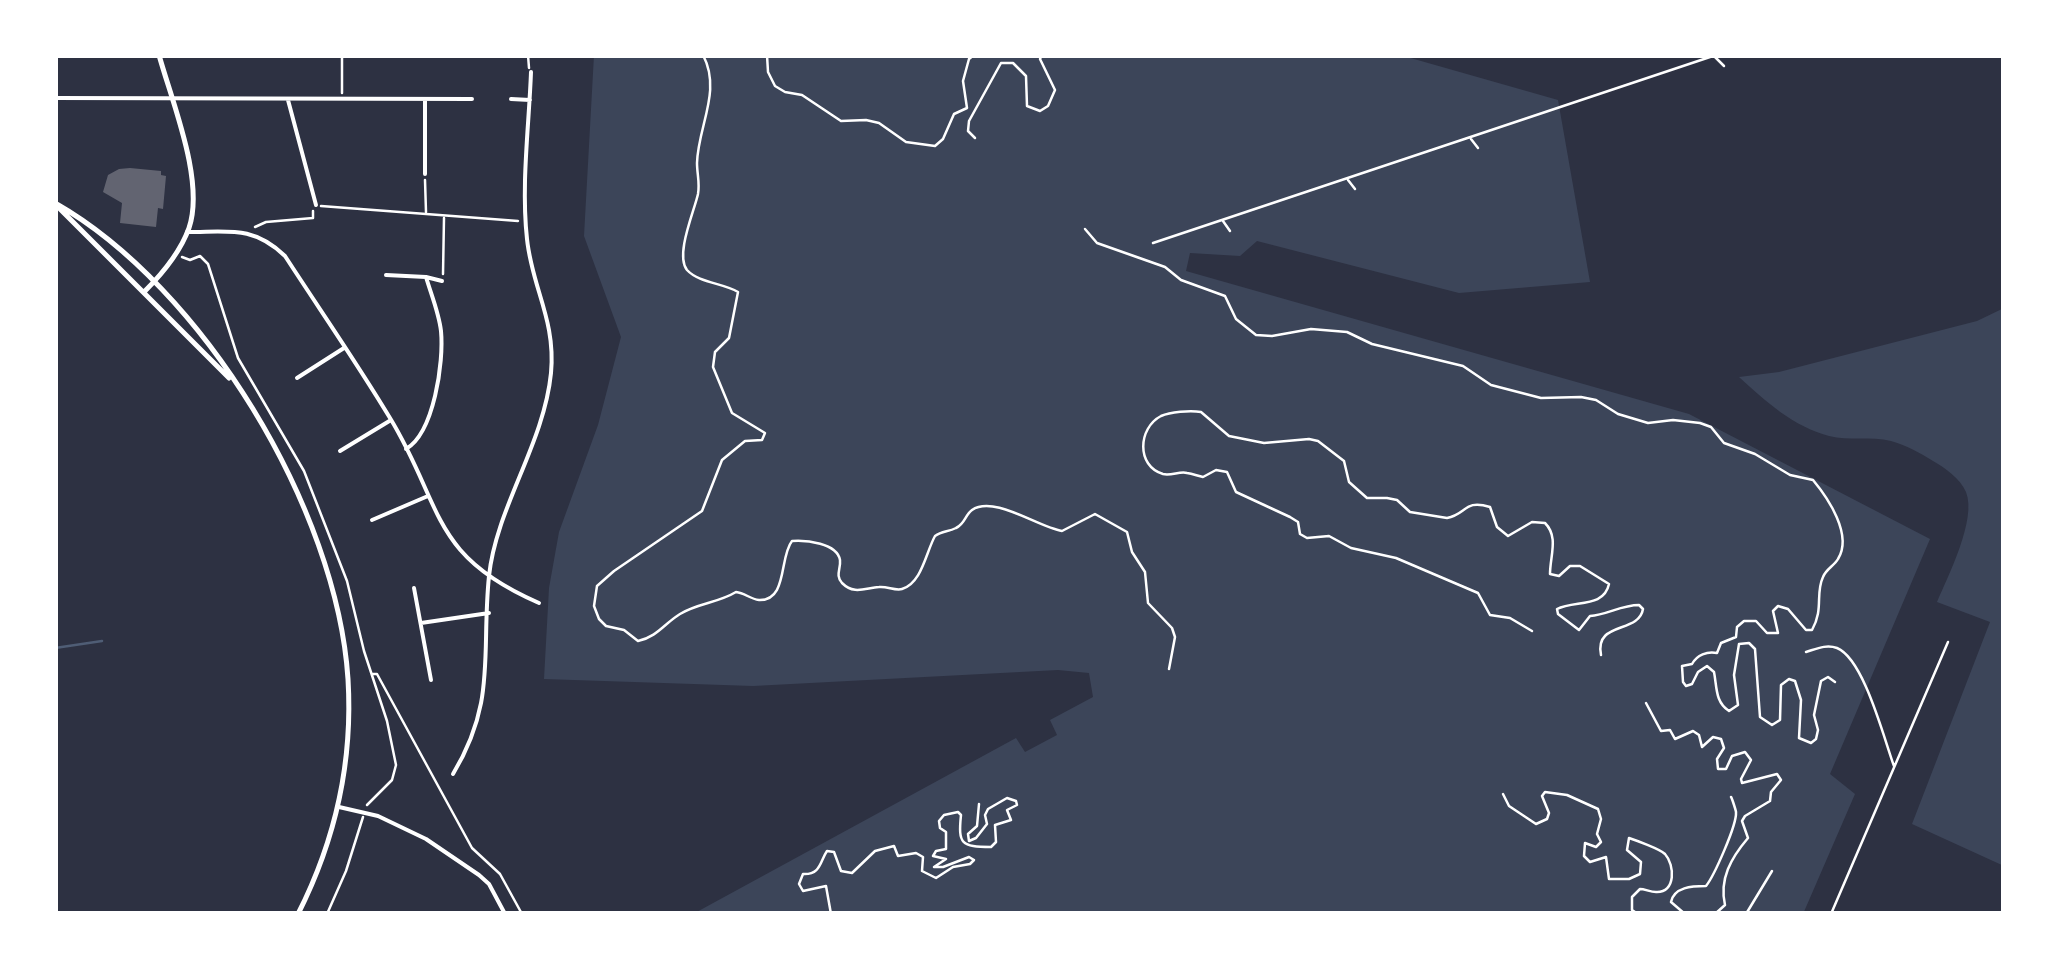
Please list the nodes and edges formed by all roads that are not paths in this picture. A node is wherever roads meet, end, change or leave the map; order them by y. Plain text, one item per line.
1 (159, 55) edge
2 (1715, 55) edge
3 (1724, 66) dead end
4 (532, 72) road end
5 (55, 98) edge
6 (426, 99) junction
7 (472, 99) dead end
8 (511, 99) dead end
9 (172, 100) junction
10 (288, 100) junction
11 (530, 100) junction
12 (1470, 138) junction
13 (1478, 148) dead end
14 (425, 174) road end
15 (1347, 178) junction
16 (1354, 190) dead end
17 (55, 203) edge
18 (316, 206) road end
19 (1223, 220) junction
20 (187, 232) junction
21 (1230, 232) dead end
22 (1153, 243) dead end
23 (386, 275) dead end
24 (426, 277) junction
25 (442, 281) dead end
26 (155, 282) junction
27 (145, 292) junction
28 (344, 348) junction
29 (297, 378) dead end
30 (235, 383) junction
31 (392, 420) junction
32 (406, 448) junction
33 (340, 451) dead end
34 (428, 496) junction
35 (372, 520) dead end
36 (488, 577) junction
37 (414, 588) dead end
38 (539, 603) dead end
39 (488, 613) junction
40 (420, 623) junction
41 (430, 680) dead end
42 (453, 774) dead end
43 (338, 807) junction
44 (298, 914) edge
45 (505, 914) edge

1 - 9 street
2 - 3 lane
2 - 12 lane
4 - 11 street
5 - 9 street
6 - 7 street
6 - 10 street
6 - 14 street
8 - 11 street
9 - 10 street
9 - 20 street
10 - 18 street
11 - 36 street
12 - 13 lane
12 - 15 lane
15 - 16 lane
15 - 19 lane
17 - 26 street
17 - 27 street
19 - 21 lane
19 - 22 lane
20 - 26 street
20 - 28 street
23 - 24 street
24 - 25 street
24 - 32 street
26 - 27 street
26 - 30 street
27 - 30 street
28 - 29 street
28 - 31 street
30 - 43 street
31 - 32 street
31 - 33 street
32 - 34 street
34 - 35 street
34 - 36 street
36 - 38 street
36 - 39 street
37 - 40 street
39 - 40 street
39 - 42 street
40 - 41 street
43 - 44 street
43 - 45 street

